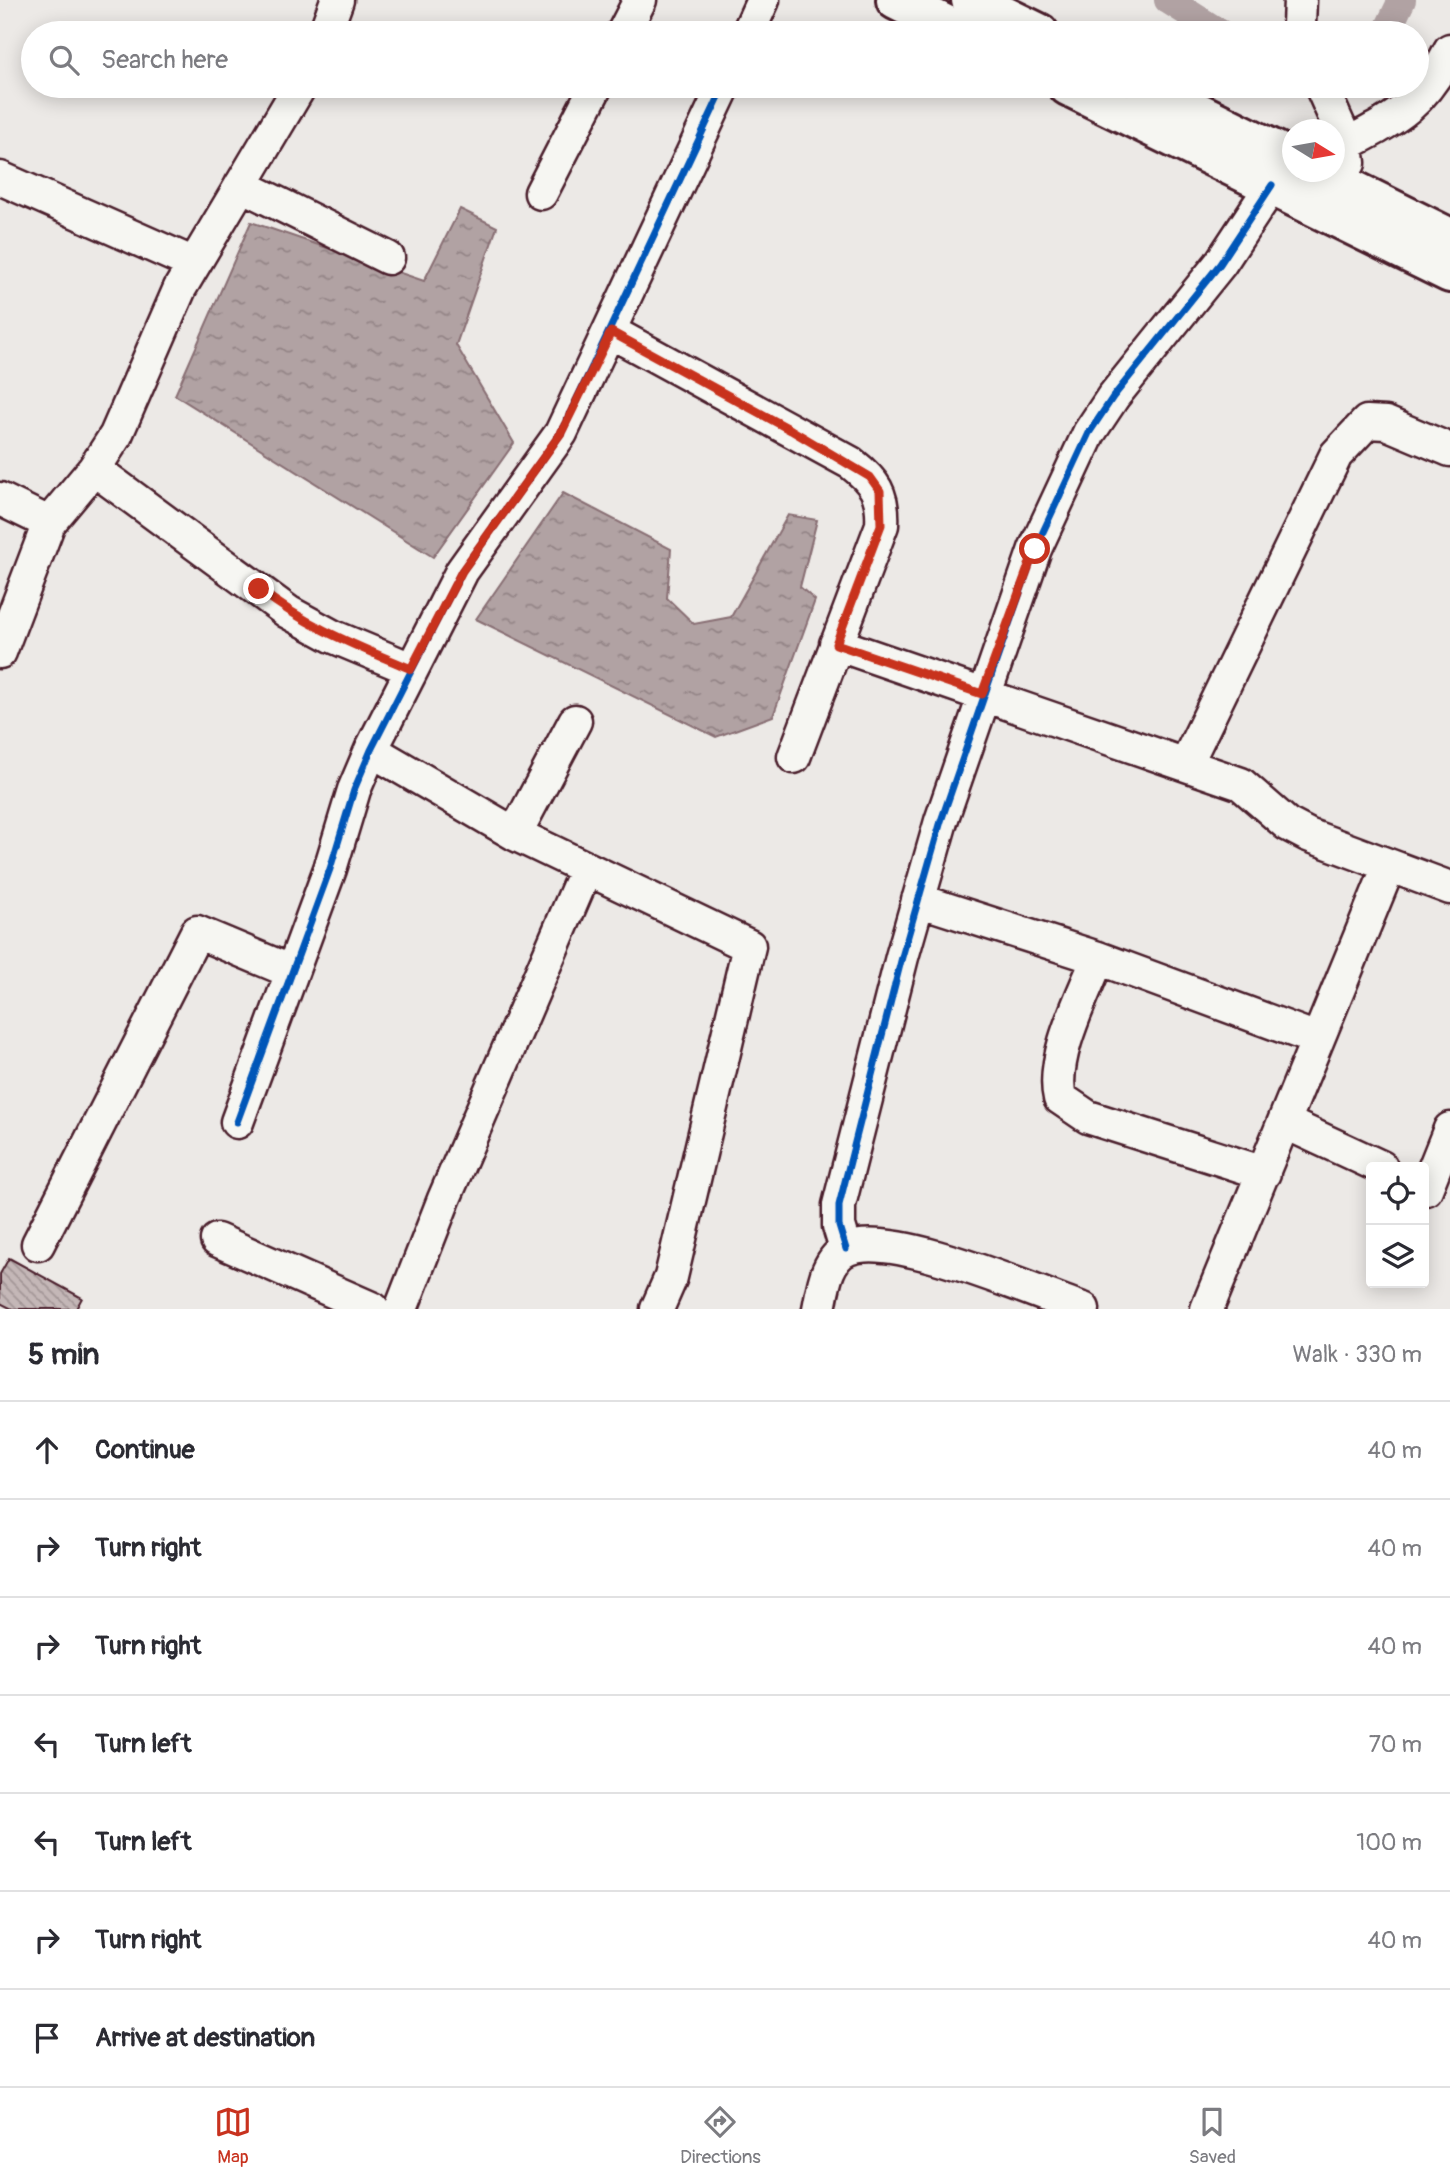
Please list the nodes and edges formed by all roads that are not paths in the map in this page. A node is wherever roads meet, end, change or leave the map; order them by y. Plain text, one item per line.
1 (337, 0) edge
2 (640, 0) edge
3 (763, 0) edge
4 (896, 0) edge
5 (971, 0) edge
6 (329, 21) edge
7 (629, 21) edge
8 (753, 21) edge
9 (938, 21) edge
10 (1014, 21) edge
11 (1450, 50) edge
12 (1429, 84) edge
13 (293, 98) edge
14 (590, 98) edge
15 (718, 98) edge
16 (1098, 98) edge
17 (1165, 98) edge
18 (1326, 98) edge
19 (1421, 98) edge
20 (1347, 144) junction
21 (1282, 172) edge
22 (0, 178) edge
23 (1308, 182) edge
24 (241, 185) junction
25 (541, 192) dead end
26 (1337, 193) edge
27 (1450, 238) edge
28 (388, 258) dead end
29 (194, 264) junction
30 (1450, 273) edge
31 (611, 332) junction
32 (1450, 450) edge
33 (93, 469) junction
34 (0, 499) edge
35 (50, 523) junction
36 (836, 644) junction
37 (0, 652) edge
38 (411, 669) junction
39 (982, 694) junction
40 (575, 721) dead end
41 (372, 750) junction
42 (794, 757) dead end
43 (1186, 764) junction
44 (515, 834) junction
45 (1389, 866) junction
46 (586, 869) junction
47 (1450, 888) edge
48 (918, 900) junction
49 (1098, 958) junction
50 (290, 971) junction
51 (1317, 1039) junction
52 (237, 1122) dead end
53 (1284, 1122) junction
54 (1450, 1129) edge
55 (1370, 1162) edge
56 (1264, 1173) junction
57 (1433, 1192) edge
58 (217, 1240) dead end
59 (38, 1244) dead end
60 (846, 1249) junction
61 (1211, 1305) edge
62 (373, 1309) edge
63 (401, 1309) edge
64 (657, 1309) edge
65 (819, 1309) edge
66 (1083, 1309) edge

1 - 6 street
2 - 7 street
3 - 8 street
4 - 9 main road
5 - 10 main road
11 - 12 street
13 - 24 street
14 - 25 street
15 - 31 street
16 - 21 main road
17 - 21 main road
18 - 20 street
19 - 20 street
20 - 26 street
21 - 39 street
22 - 29 street
23 - 26 main road
24 - 28 street
24 - 29 street
26 - 27 main road
26 - 30 main road
29 - 33 street
31 - 36 street
31 - 38 street
32 - 43 street
33 - 35 street
33 - 38 street
34 - 35 street
35 - 37 street
36 - 39 street
36 - 42 street
38 - 41 street
39 - 43 street
39 - 48 street
40 - 44 street
41 - 44 street
41 - 50 street
43 - 45 street
44 - 46 street
45 - 47 street
45 - 51 street
46 - 63 street
46 - 64 street
48 - 49 street
48 - 60 street
49 - 51 street
49 - 56 street
50 - 52 street
50 - 59 street
51 - 53 street
53 - 55 street
53 - 56 street
54 - 57 street
56 - 61 street
58 - 62 street
60 - 65 street
60 - 66 street

